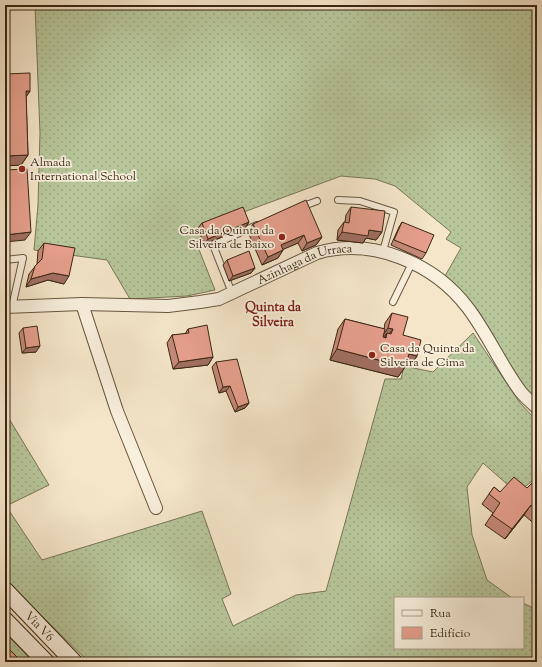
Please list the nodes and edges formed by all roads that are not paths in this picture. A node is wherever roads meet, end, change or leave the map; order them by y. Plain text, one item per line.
1 (338, 200) dead end
2 (317, 201) dead end
3 (297, 209) edge
4 (262, 222) edge
5 (383, 251) junction
6 (5, 260) edge
7 (412, 263) junction
8 (232, 293) junction
9 (393, 302) dead end
10 (82, 304) junction
11 (8, 307) edge
12 (537, 408) edge
13 (156, 508) dead end
14 (5, 590) edge
15 (5, 620) edge
16 (46, 662) edge
17 (74, 662) edge

1 - 5 lane
2 - 3 lane
4 - 8 lane
5 - 7 street, Azinhaga da Urraca
5 - 8 street, Azinhaga da Urraca
6 - 11 lane
7 - 9 lane
7 - 12 street, Azinhaga da Urraca
8 - 10 street, Azinhaga da Urraca
10 - 11 street, Azinhaga da Urraca
10 - 13 street
14 - 17 main road, Via V6
15 - 16 main road, Via V6

